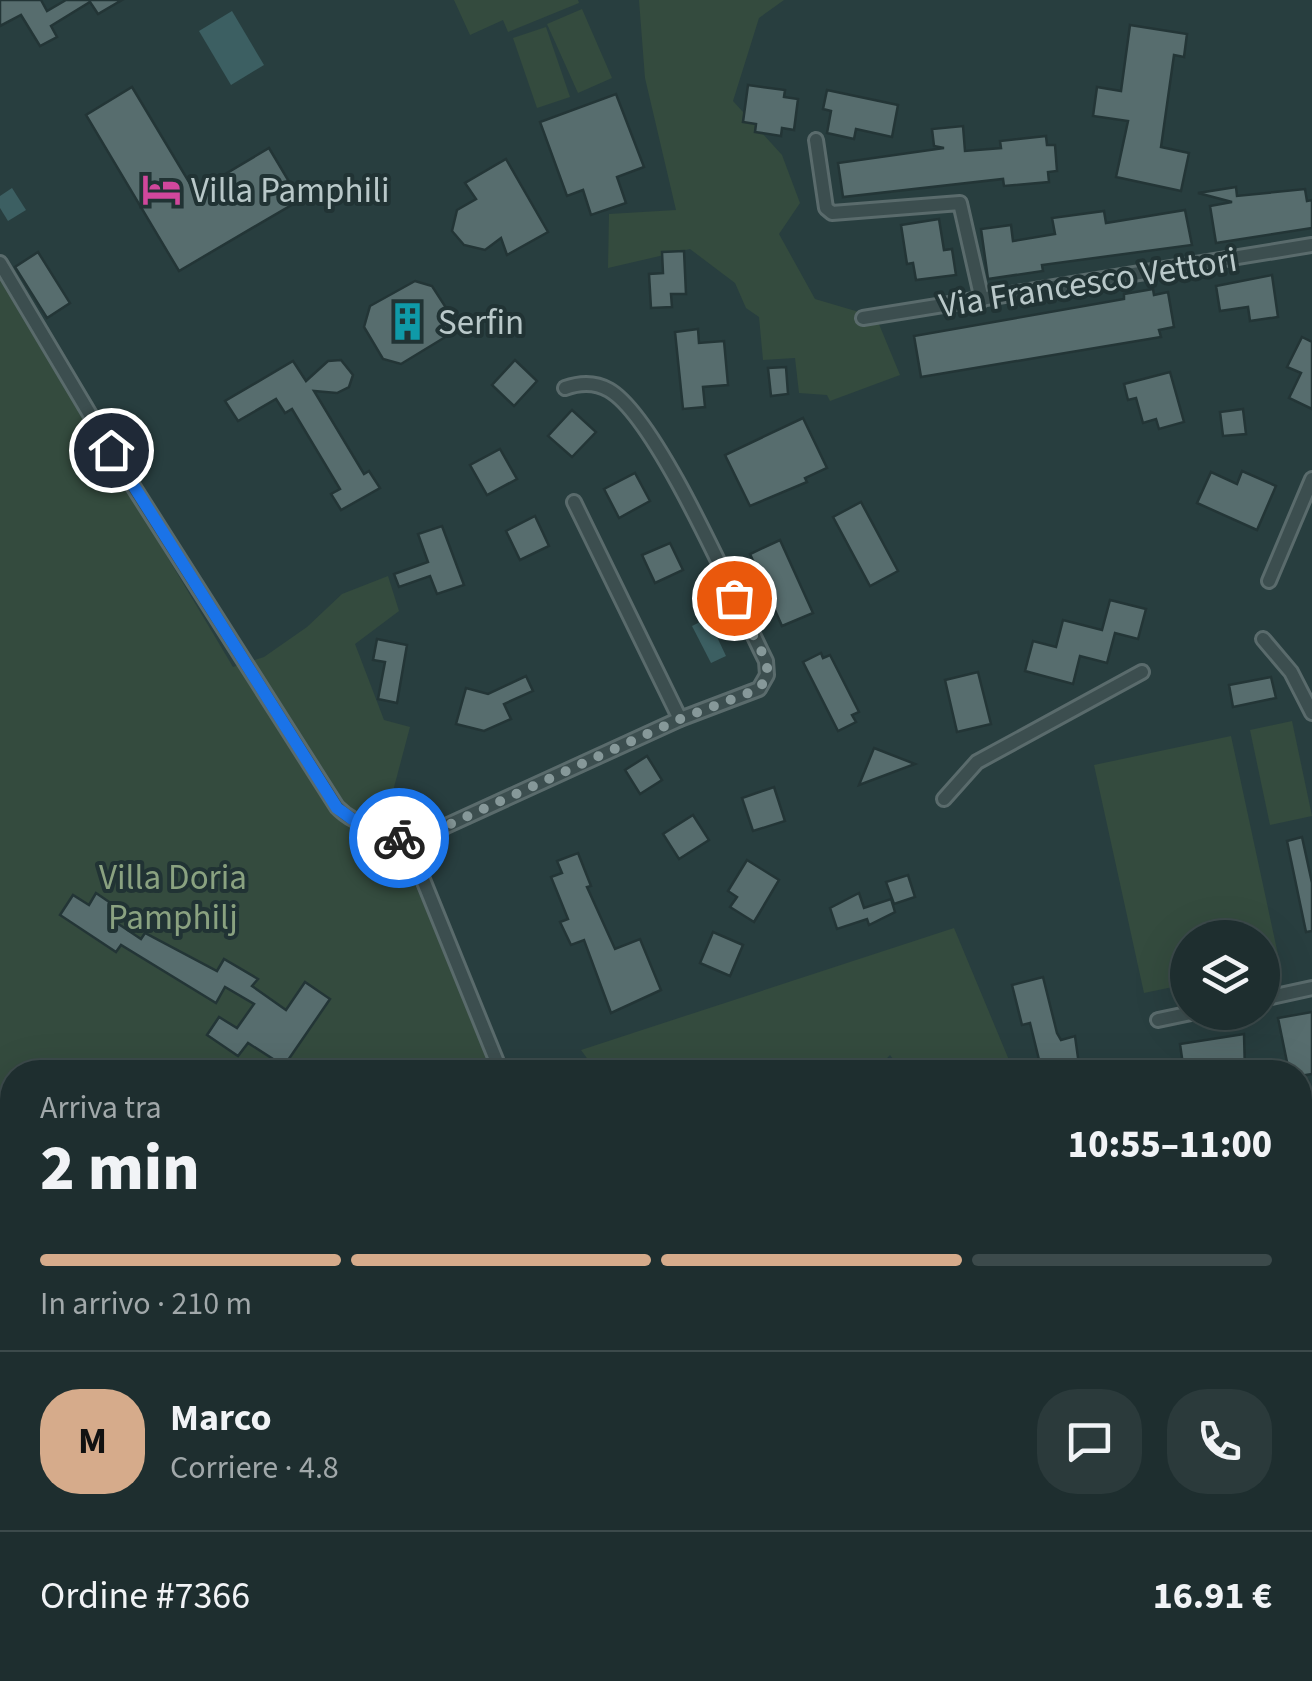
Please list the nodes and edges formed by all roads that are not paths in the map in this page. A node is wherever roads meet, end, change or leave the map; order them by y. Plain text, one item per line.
1 (816, 140) dead end
2 (1312, 245) edge
3 (0, 264) edge
4 (982, 300) junction
5 (863, 318) dead end
6 (565, 388) dead end
7 (1312, 479) edge
8 (574, 502) dead end
9 (1268, 582) dead end
10 (1263, 638) dead end
11 (1142, 672) dead end
12 (1312, 713) edge
13 (680, 719) junction
14 (944, 799) dead end
15 (413, 855) junction
16 (1312, 988) edge
17 (1280, 994) edge
18 (1170, 1017) edge
19 (1158, 1020) dead end
20 (496, 1060) edge

1 - 4 street
2 - 4 street, Via Francesco Vettori
3 - 15 street
4 - 5 street, Via Francesco Vettori
6 - 13 street
7 - 9 street
8 - 13 street
10 - 12 street
11 - 14 street
13 - 15 street
15 - 20 street
16 - 17 street
18 - 19 street

